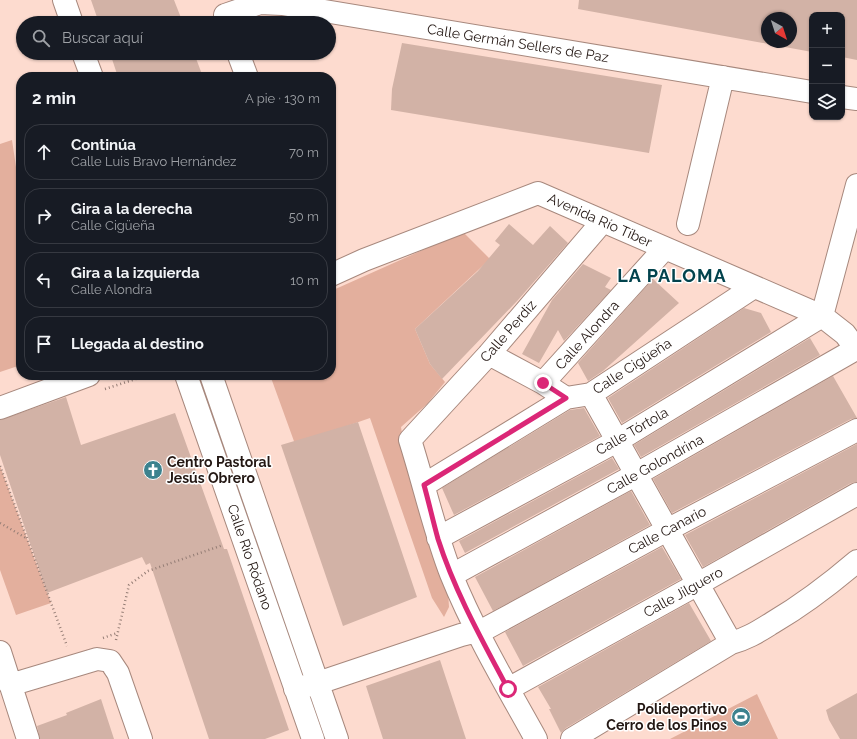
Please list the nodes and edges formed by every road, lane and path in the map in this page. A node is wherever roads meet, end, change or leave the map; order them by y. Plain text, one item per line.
1 (64, 0) edge
2 (70, 16) edge
3 (232, 16) edge
4 (86, 60) edge
5 (241, 60) edge
6 (90, 72) edge
7 (245, 72) edge
8 (723, 77) junction
9 (809, 91) edge
10 (845, 97) edge
11 (857, 99) edge
12 (857, 185) edge
13 (603, 222) junction
14 (688, 224) dead end
15 (665, 248) junction
16 (336, 273) edge
17 (754, 287) junction
18 (822, 316) junction
19 (857, 349) edge
20 (489, 354) junction
21 (76, 380) edge
22 (188, 380) edge
23 (213, 380) edge
24 (543, 383) junction
25 (591, 394) junction
26 (566, 398) junction
27 (0, 408) edge
28 (857, 430) edge
29 (617, 440) junction
30 (0, 466) edge
31 (636, 476) junction
32 (424, 485) junction
33 (857, 494) edge
34 (0, 523) edge
35 (667, 530) junction
36 (27, 538) junction
37 (438, 538) junction
38 (225, 545) dead end
39 (857, 561) edge
40 (452, 575) junction
41 (698, 584) junction
42 (478, 632) junction
43 (731, 643) junction
44 (68, 649) dead end
45 (0, 652) edge
46 (110, 661) junction
47 (318, 683) junction
48 (10, 685) junction
49 (295, 689) junction
50 (508, 689) junction
51 (28, 739) edge
52 (141, 739) edge
53 (313, 739) edge
54 (337, 739) edge
55 (536, 739) edge
56 (572, 739) edge

1 - 2 street
3 - 8 street, Calle Germán Sellers de Paz
4 - 6 street
5 - 7 street
8 - 9 street, Calle Germán Sellers de Paz
8 - 14 street
10 - 11 street
12 - 18 street
13 - 15 street, Avenida Río Tíber
13 - 16 street, Avenida Río Tíber
13 - 20 street, Calle Perdiz
15 - 17 street, Avenida Río Tíber
15 - 24 street, Calle Alondra
17 - 18 street, Avenida Río Tíber
17 - 25 street, Calle Cigüeña
18 - 19 street, Avenida Río Tíber
18 - 29 street, Calle Tórtola
19 - 31 street, Calle Golondrina
20 - 24 street
20 - 32 street, Calle Perdiz
21 - 27 street
22 - 49 street, Calle Río Ródano
23 - 47 street, Calle Río Ródano
24 - 26 street, Calle Alondra
25 - 26 street, Calle Cigüeña
25 - 29 street
26 - 32 street, Calle Cigüeña
28 - 35 street, Calle Canario
29 - 31 street
29 - 37 street, Calle Tórtola
30 - 36 path
31 - 35 street
31 - 40 street, Calle Golondrina
32 - 37 street
33 - 41 street, Calle Jilguero
34 - 36 path
35 - 41 street
35 - 42 street, Calle Canario
36 - 44 path
37 - 40 street
38 - 46 path
39 - 43 street
40 - 42 street
41 - 43 street
41 - 50 street, Calle Jilguero
42 - 47 street, Calle Canario
42 - 50 street
43 - 56 street
45 - 48 street
46 - 48 street
46 - 52 street
47 - 49 street, Calle Canario
47 - 54 street, Calle Río Ródano
48 - 51 street
49 - 53 street, Calle Río Ródano
50 - 55 street

